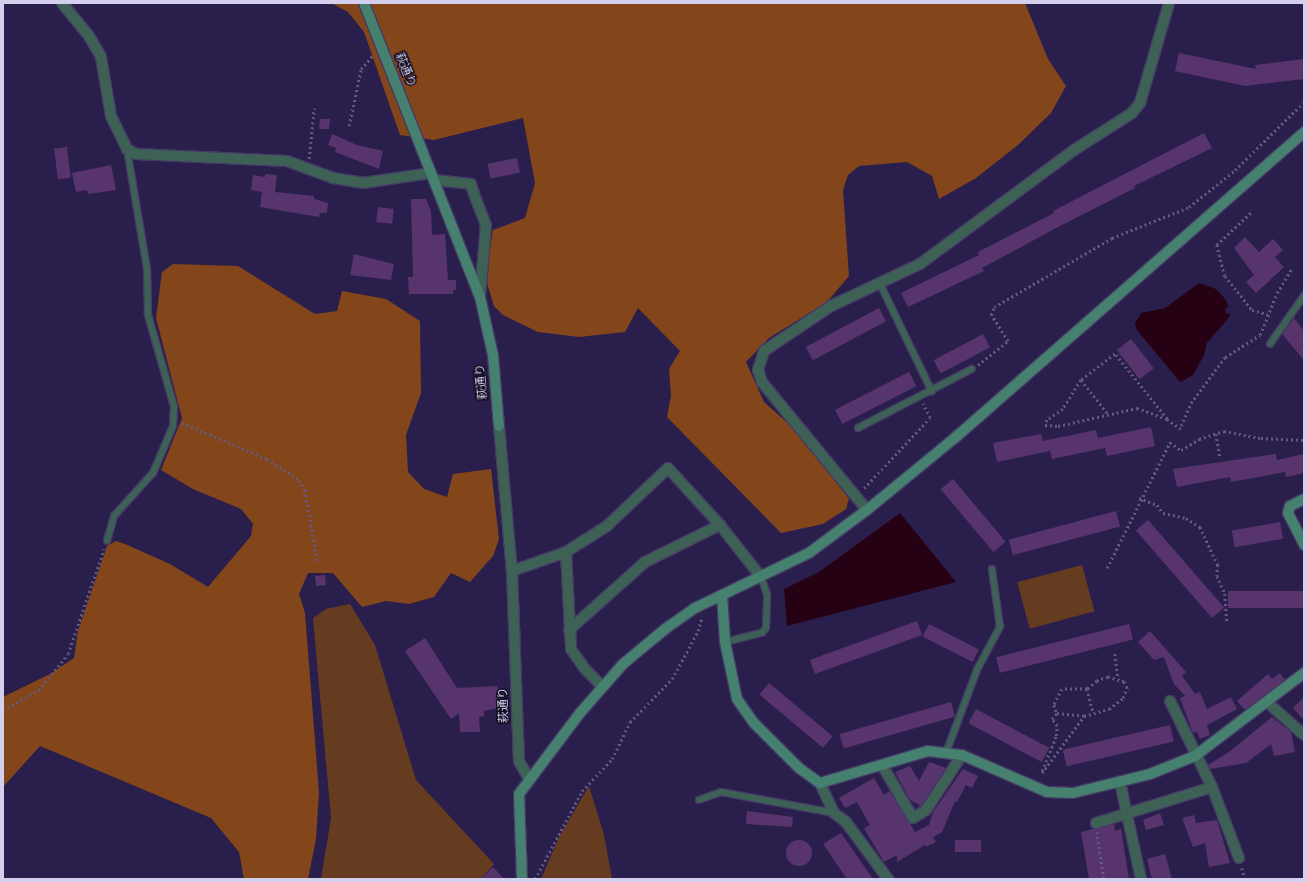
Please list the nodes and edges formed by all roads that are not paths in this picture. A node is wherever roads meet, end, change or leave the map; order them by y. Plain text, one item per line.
1 (62, 3) edge
2 (364, 3) edge
3 (1169, 3) edge
4 (1304, 132) edge
5 (126, 149) junction
6 (432, 176) junction
7 (881, 285) junction
8 (1304, 296) edge
9 (480, 297) junction
10 (1270, 344) dead end
11 (972, 369) road end
12 (932, 391) junction
13 (858, 428) dead end
14 (1304, 499) edge
15 (867, 510) junction
16 (720, 525) junction
17 (107, 541) road end
18 (1304, 545) edge
19 (566, 552) junction
20 (992, 570) dead end
21 (512, 571) junction
22 (761, 577) junction
23 (722, 595) junction
24 (568, 630) junction
25 (725, 642) junction
26 (1304, 673) edge
27 (602, 686) junction
28 (1170, 701) dead end
29 (1268, 703) junction
30 (1304, 735) edge
31 (946, 753) junction
32 (962, 755) junction
33 (1195, 756) junction
34 (882, 765) junction
35 (529, 779) junction
36 (1120, 782) junction
37 (820, 783) junction
38 (1212, 787) junction
39 (699, 800) dead end
40 (834, 813) junction
41 (1128, 813) junction
42 (1096, 823) road end
43 (1239, 858) dead end
44 (522, 879) edge
45 (888, 879) edge
46 (1142, 879) edge

1 - 5 street
2 - 6 street, 萩通り
3 - 7 street
4 - 15 street
5 - 6 street
5 - 17 lane
6 - 9 street, 萩通り
6 - 9 street
7 - 12 lane
7 - 15 street
8 - 10 lane
9 - 21 street, 萩通り
11 - 12 lane
12 - 13 lane
14 - 18 street
15 - 22 street
16 - 19 street
16 - 22 street
16 - 24 street
19 - 21 street
19 - 24 street
20 - 31 lane
21 - 35 street, 萩通り
22 - 23 street
22 - 25 lane
23 - 25 street
23 - 27 street
24 - 27 street
25 - 37 street
26 - 29 street
27 - 35 street
28 - 33 street
29 - 30 street
29 - 33 street
31 - 32 street
31 - 34 street
32 - 34 street
32 - 36 street
33 - 36 street
33 - 38 street
34 - 37 street
35 - 44 street
36 - 41 street
37 - 40 street
38 - 41 street
38 - 43 street
39 - 40 lane
40 - 45 street
41 - 42 street
41 - 46 street

